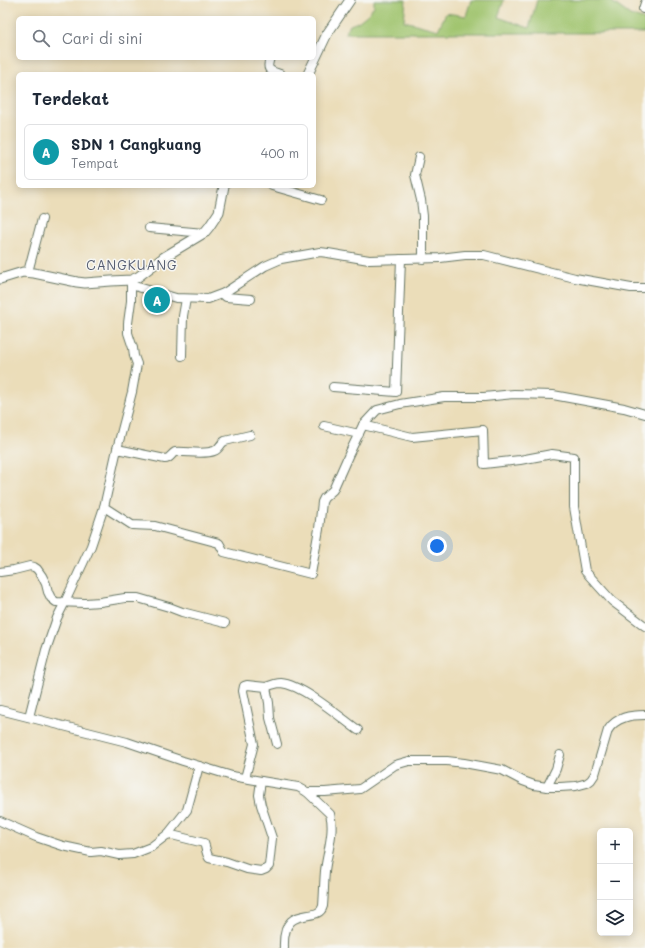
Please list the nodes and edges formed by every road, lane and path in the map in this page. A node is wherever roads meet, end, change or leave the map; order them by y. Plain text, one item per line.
1 (350, 0) edge
2 (316, 57) edge
3 (269, 60) edge
4 (315, 60) edge
5 (274, 72) edge
6 (309, 72) edge
7 (419, 157) dead end
8 (224, 188) edge
9 (279, 188) edge
10 (321, 200) dead end
11 (42, 220) dead end
12 (149, 228) dead end
13 (204, 233) junction
14 (401, 259) junction
15 (423, 259) junction
16 (28, 272) junction
17 (0, 279) edge
18 (131, 282) junction
19 (645, 288) edge
20 (224, 293) junction
21 (186, 299) junction
22 (251, 299) dead end
23 (182, 356) dead end
24 (332, 387) dead end
25 (645, 414) edge
26 (363, 425) junction
27 (324, 426) dead end
28 (359, 434) junction
29 (250, 435) dead end
30 (117, 449) junction
31 (104, 507) junction
32 (0, 572) edge
33 (65, 602) junction
34 (225, 623) dead end
35 (645, 626) edge
36 (266, 687) junction
37 (1, 712) edge
38 (645, 715) edge
39 (29, 717) junction
40 (358, 730) dead end
41 (277, 744) dead end
42 (560, 755) dead end
43 (199, 766) junction
44 (244, 778) junction
45 (261, 782) junction
46 (547, 787) junction
47 (307, 792) junction
48 (0, 821) edge
49 (168, 834) junction
50 (284, 948) edge

1 - 2 street
3 - 5 street
4 - 6 street
7 - 15 street
8 - 13 street
9 - 10 street
11 - 16 street
12 - 13 street
13 - 18 street
14 - 15 street
14 - 20 street
14 - 24 street
15 - 19 street
16 - 17 street
16 - 18 street
18 - 21 street
18 - 30 street
20 - 21 street
20 - 22 street
21 - 23 street
25 - 26 street
26 - 28 street
26 - 35 street
27 - 28 street
28 - 31 street
29 - 30 street
30 - 31 street
31 - 33 street
32 - 33 street
33 - 34 street
33 - 39 street
36 - 40 street
36 - 41 street
36 - 44 street
37 - 39 street
38 - 46 street
39 - 43 street
42 - 46 street
43 - 44 street
43 - 49 street
44 - 45 street
45 - 47 street
45 - 49 street
46 - 47 street
47 - 50 street
48 - 49 street

